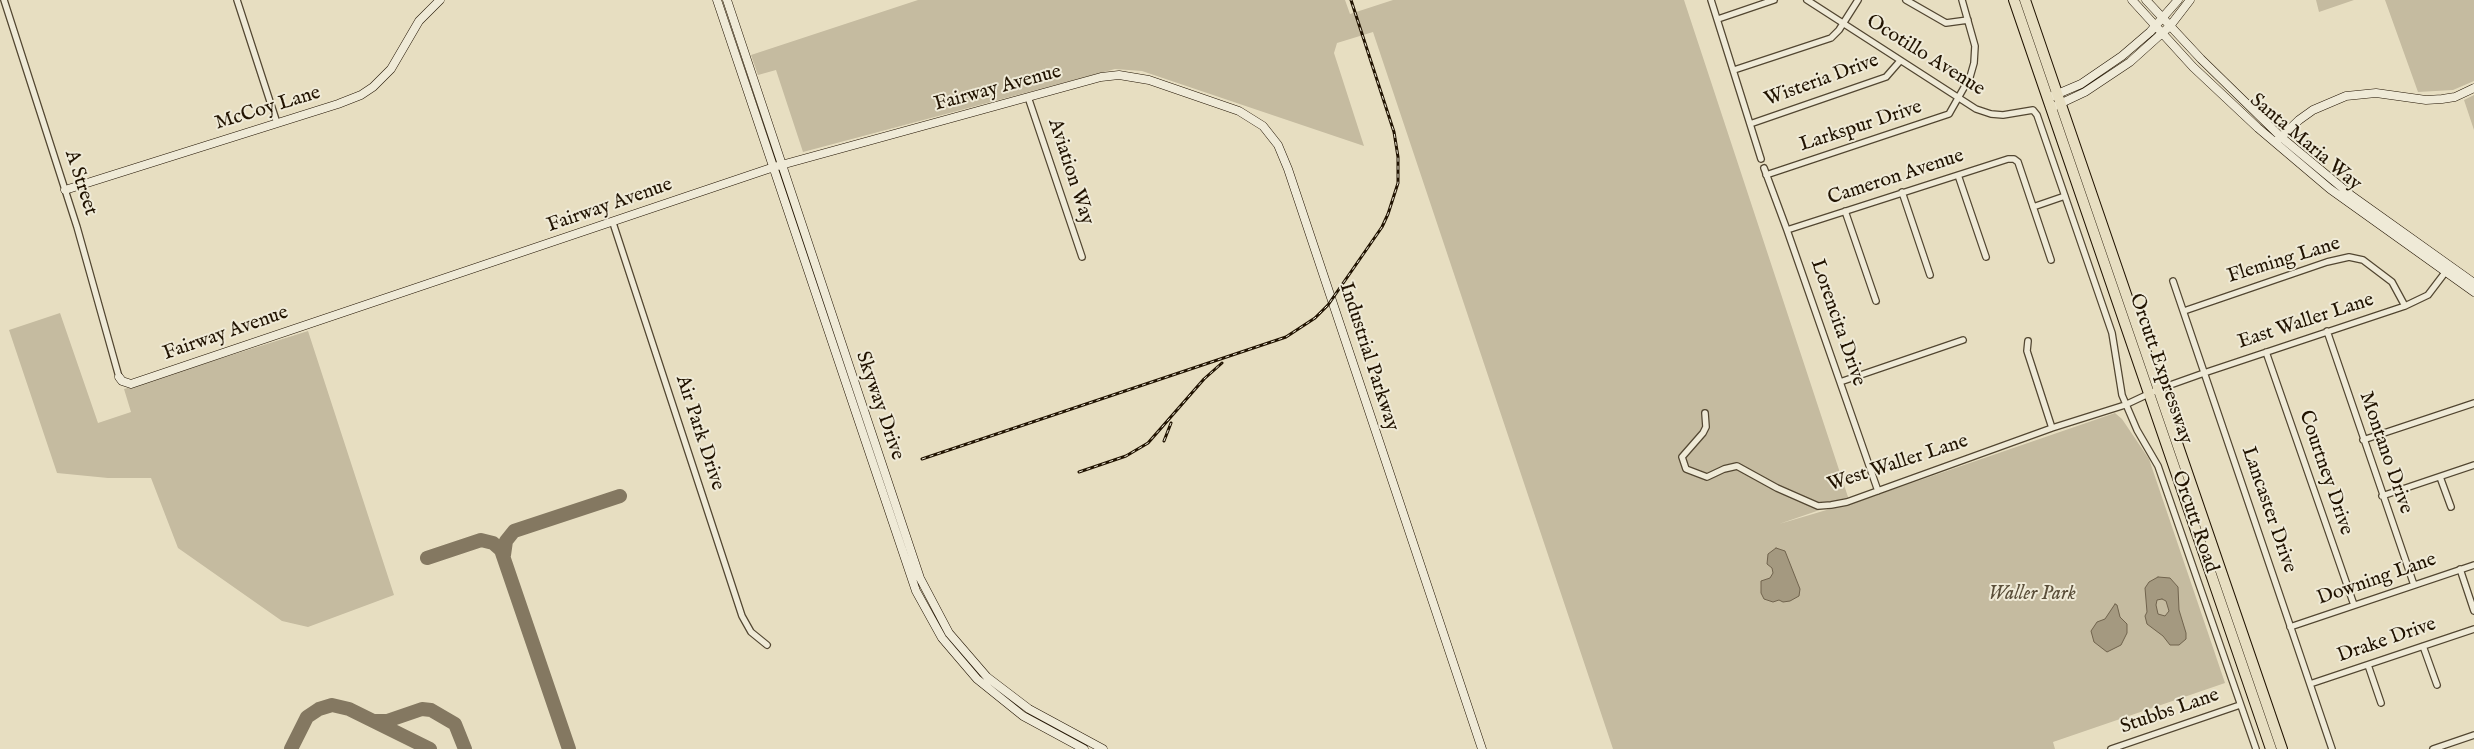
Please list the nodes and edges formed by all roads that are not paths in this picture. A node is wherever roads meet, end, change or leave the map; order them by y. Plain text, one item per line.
1 (4, 0) edge
2 (237, 0) edge
3 (440, 0) edge
4 (717, 0) edge
5 (726, 0) edge
6 (1712, 0) edge
7 (1774, 0) edge
8 (1807, 0) edge
9 (1858, 0) edge
10 (1906, 0) edge
11 (1962, 0) edge
12 (2014, 0) edge
13 (2025, 0) edge
14 (2132, 0) edge
15 (2146, 0) edge
16 (2178, 0) edge
17 (2190, 0) edge
18 (2163, 18) junction
19 (1718, 19) junction
20 (1968, 20) junction
21 (1843, 24) junction
22 (2155, 26) junction
23 (2170, 26) junction
24 (2161, 34) junction
25 (1900, 62) junction
26 (1734, 70) junction
27 (1120, 75) joint
28 (2474, 88) edge
29 (1028, 97) junction
30 (1959, 99) junction
31 (2054, 101) junction
32 (2033, 110) joint
33 (277, 123) junction
34 (1750, 124) junction
35 (2278, 140) junction
36 (1761, 159) dead end
37 (778, 166) junction
38 (1764, 168) dead end
39 (1958, 175) junction
40 (1766, 176) junction
41 (65, 190) junction
42 (1902, 192) junction
43 (2065, 196) junction
44 (2033, 207) junction
45 (1846, 211) junction
46 (614, 223) junction
47 (1787, 230) junction
48 (1986, 256) dead end
49 (1082, 257) dead end
50 (2051, 260) dead end
51 (2448, 269) junction
52 (1930, 275) dead end
53 (2173, 281) dead end
54 (2474, 283) edge
55 (2474, 292) edge
56 (1876, 301) dead end
57 (2405, 306) junction
58 (2184, 310) junction
59 (2327, 331) junction
60 (1964, 340) dead end
61 (2028, 341) dead end
62 (2266, 352) junction
63 (2204, 373) junction
64 (119, 377) joint
65 (1840, 382) junction
66 (2154, 391) junction
67 (2474, 403) edge
68 (2125, 405) junction
69 (1705, 413) dead end
70 (2052, 428) junction
71 (2363, 440) junction
72 (2474, 465) edge
73 (2440, 477) junction
74 (1878, 491) junction
75 (2382, 496) junction
76 (2451, 507) dead end
77 (2474, 565) edge
78 (2460, 569) junction
79 (2414, 585) junction
80 (2354, 605) junction
81 (2474, 611) edge
82 (2290, 627) junction
83 (2474, 629) edge
84 (767, 645) dead end
85 (2423, 646) junction
86 (2368, 665) junction
87 (2310, 684) junction
88 (2437, 685) dead end
89 (2381, 703) dead end
90 (2240, 705) junction
91 (2474, 735) edge
92 (1084, 749) edge
93 (1103, 749) edge
94 (1482, 749) edge
95 (2111, 749) edge
96 (2256, 749) edge
97 (2271, 749) edge
98 (2282, 749) edge
99 (2332, 749) edge
100 (2433, 749) edge

1 - 41 street, A Street
2 - 33 street
3 - 33 street, McCoy Lane
4 - 37 street, Skyway Drive
5 - 37 street, Skyway Drive
6 - 19 street
7 - 19 street
8 - 21 street, Ocotillo Avenue
9 - 21 street
10 - 20 street
11 - 20 street, Larkspur Drive
12 - 31 highway, Orcutt Expressway
13 - 31 highway, Orcutt Expressway
14 - 22 street, Santa Maria Way
15 - 18 street, Santa Maria Way
16 - 18 street
17 - 23 street
18 - 22 street
18 - 23 street, Santa Maria Way
19 - 26 street
20 - 30 street, Larkspur Drive
21 - 25 street, Ocotillo Avenue
21 - 26 street
22 - 24 street, Santa Maria Way
22 - 31 street
23 - 24 street
23 - 35 street, Santa Maria Way
24 - 31 street
24 - 35 street, Santa Maria Way
25 - 30 street, Ocotillo Avenue
25 - 34 street, Wisteria Drive
26 - 34 street
27 - 29 street, Fairway Avenue
27 - 94 street, Industrial Parkway
28 - 35 street
29 - 37 street, Fairway Avenue
29 - 49 street, Aviation Way
30 - 32 street, Ocotillo Avenue
30 - 40 street, Larkspur Drive
31 - 66 highway, Orcutt Expressway
32 - 43 street, Orcutt Road
33 - 41 street, McCoy Lane
34 - 36 street
35 - 51 street, Santa Maria Way
37 - 46 street, Fairway Avenue
37 - 92 street, Skyway Drive
37 - 93 street, Skyway Drive
38 - 40 street, Lorencita Drive
39 - 42 street, Cameron Avenue
39 - 44 street, Cameron Avenue
39 - 48 street
40 - 47 street, Lorencita Drive
41 - 64 street, A Street
42 - 45 street, Cameron Avenue
42 - 52 street
43 - 44 street
43 - 68 street, Orcutt Road
44 - 50 street
45 - 47 street, Cameron Avenue
45 - 56 street
46 - 64 street, Fairway Avenue
46 - 84 street, Air Park Drive
47 - 65 street, Lorencita Drive
51 - 54 street, Santa Maria Way
51 - 55 street, Santa Maria Way
51 - 57 street, East Waller Lane
53 - 58 street, Lancaster Drive
57 - 58 street, Fleming Lane
57 - 59 street, East Waller Lane
58 - 63 street, Lancaster Drive
59 - 62 street, East Waller Lane
59 - 71 street, Montano Drive
60 - 65 street
61 - 70 street
62 - 63 street, East Waller Lane
62 - 80 street, Courtney Drive
63 - 66 street, East Waller Lane
63 - 82 street, Lancaster Drive
65 - 74 street, Lorencita Drive
66 - 68 street, West Waller Lane
66 - 97 highway, Orcutt Expressway
66 - 98 highway, Orcutt Expressway
67 - 71 street
68 - 70 street, West Waller Lane
68 - 90 street, Orcutt Road
69 - 74 street, West Waller Lane
70 - 74 street, West Waller Lane
71 - 75 street, Montano Drive
72 - 73 street
73 - 75 street
73 - 76 street
75 - 79 street, Montano Drive
77 - 78 street, Downing Lane
78 - 79 street, Downing Lane
78 - 81 street
79 - 80 street, Downing Lane
80 - 82 street, Downing Lane
82 - 87 street, Lancaster Drive
83 - 85 street, Drake Drive
85 - 86 street, Drake Drive
85 - 88 street
86 - 87 street, Drake Drive
86 - 89 street
87 - 99 street, Lancaster Drive
90 - 95 street, Stubbs Lane
90 - 96 street, Orcutt Road
91 - 100 street

